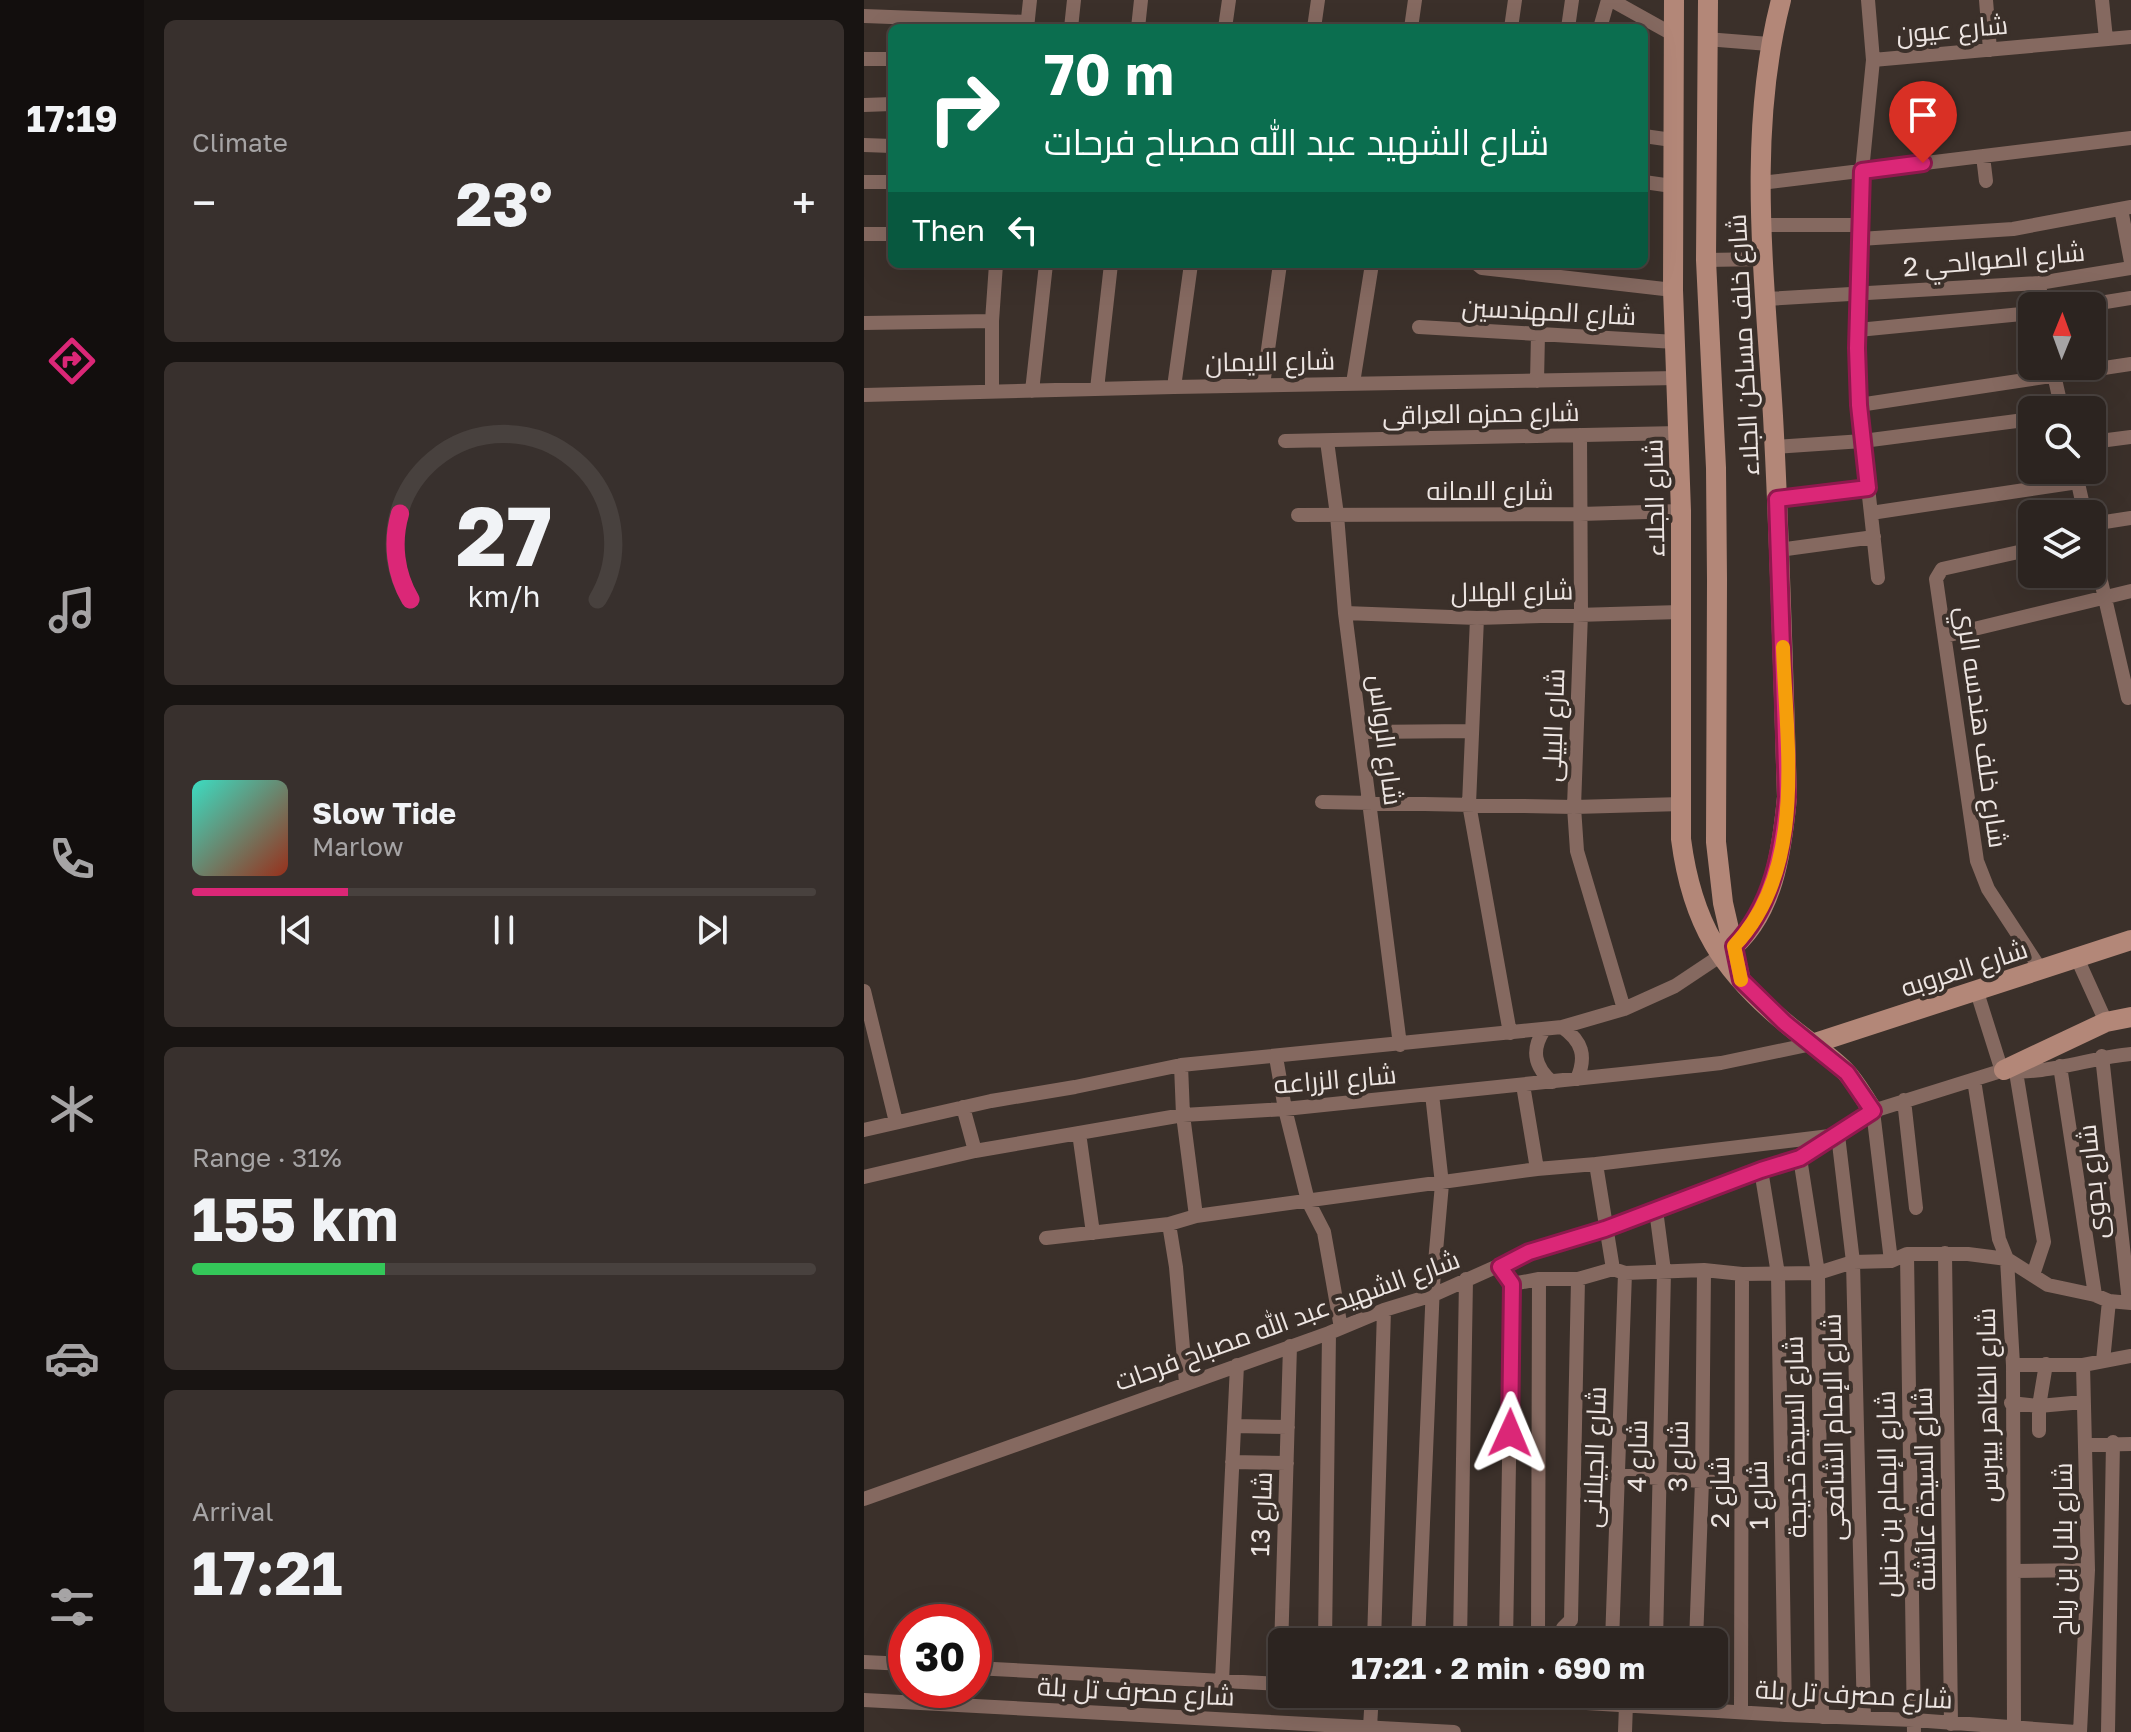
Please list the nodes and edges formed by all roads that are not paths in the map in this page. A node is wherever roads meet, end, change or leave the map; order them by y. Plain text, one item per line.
1 (1030, 0) edge
2 (1074, 0) edge
3 (1141, 0) edge
4 (1229, 0) edge
5 (1318, 0) edge
6 (1415, 0) edge
7 (1515, 0) edge
8 (1572, 0) edge
9 (1610, 0) edge
10 (1674, 0) edge
11 (1708, 0) edge
12 (1781, 0) edge
13 (1868, 0) edge
14 (1986, 0) edge
15 (2102, 0) edge
16 (864, 16) edge
17 (1009, 24) edge
18 (1027, 24) edge
19 (1071, 24) edge
20 (1138, 24) edge
21 (1226, 24) edge
22 (1315, 24) edge
23 (1412, 24) edge
24 (1512, 24) edge
25 (1569, 24) edge
26 (1601, 24) edge
27 (1674, 35) junction
28 (2131, 37) edge
29 (1706, 39) junction
30 (2106, 39) junction
31 (1769, 44) junction
32 (1990, 50) junction
33 (864, 59) edge
34 (888, 59) edge
35 (1873, 60) junction
36 (888, 104) edge
37 (864, 105) edge
38 (1648, 137) edge
39 (2131, 138) edge
40 (1672, 140) junction
41 (864, 145) edge
42 (888, 146) edge
43 (1983, 156) junction
44 (1862, 171) junction
45 (1986, 181) dead end
46 (864, 182) edge
47 (888, 182) edge
48 (1648, 183) edge
49 (1761, 183) junction
50 (1672, 186) junction
51 (2126, 208) edge
52 (1762, 225) junction
53 (1860, 232) junction
54 (864, 234) edge
55 (888, 234) edge
56 (1764, 259) junction
57 (1706, 260) junction
58 (2131, 262) edge
59 (996, 268) edge
60 (1046, 268) edge
61 (1111, 268) edge
62 (1190, 268) edge
63 (1279, 268) edge
64 (1371, 268) edge
65 (1482, 268) edge
66 (2131, 268) edge
67 (2039, 283) junction
68 (1673, 290) junction
69 (2040, 292) edge
70 (1859, 295) junction
71 (2131, 298) edge
72 (1766, 299) junction
73 (2106, 302) edge
74 (2018, 314) edge
75 (992, 321) junction
76 (864, 323) edge
77 (1419, 327) dead end
78 (1858, 330) junction
79 (1538, 334) junction
80 (1676, 342) junction
81 (2131, 364) edge
82 (2106, 366) edge
83 (2018, 377) edge
84 (1677, 378) junction
85 (1537, 381) junction
86 (1353, 383) junction
87 (1263, 385) junction
88 (1174, 387) junction
89 (1097, 389) junction
90 (1032, 391) junction
91 (992, 392) junction
92 (864, 395) edge
93 (1859, 405) junction
94 (2018, 421) edge
95 (1679, 433) junction
96 (1580, 435) junction
97 (2131, 437) edge
98 (2106, 440) edge
99 (1285, 441) dead end
100 (1327, 441) junction
101 (1863, 441) junction
102 (1775, 447) junction
103 (2032, 484) edge
104 (1868, 488) junction
105 (1777, 499) junction
106 (1681, 511) junction
107 (1871, 513) junction
108 (1580, 514) junction
109 (1298, 515) dead end
110 (1337, 515) junction
111 (2131, 518) edge
112 (2106, 522) edge
113 (1874, 537) junction
114 (1779, 550) junction
115 (2018, 552) edge
116 (1878, 578) dead end
117 (1681, 579) junction
118 (1717, 580) junction
119 (2103, 588) edge
120 (2131, 591) edge
121 (2105, 597) junction
122 (1680, 612) junction
123 (1345, 613) junction
124 (1581, 613) junction
125 (1477, 618) junction
126 (1945, 636) junction
127 (1681, 651) junction
128 (1717, 651) junction
129 (2126, 668) edge
130 (2128, 698) dead end
131 (1472, 731) junction
132 (1362, 732) junction
133 (1322, 802) dead end
134 (1371, 804) junction
135 (1469, 804) junction
136 (1682, 804) junction
137 (1574, 807) junction
138 (2131, 940) edge
139 (1727, 951) junction
140 (2077, 958) junction
141 (2041, 970) junction
142 (864, 991) edge
143 (1977, 992) junction
144 (1624, 1009) junction
145 (2131, 1017) edge
146 (2106, 1022) junction
147 (1562, 1027) junction
148 (1544, 1030) junction
149 (1510, 1033) junction
150 (1812, 1044) junction
151 (1400, 1045) junction
152 (2131, 1054) edge
153 (2102, 1056) junction
154 (1276, 1057) junction
155 (1181, 1065) junction
156 (2060, 1066) junction
157 (2010, 1071) junction
158 (1577, 1079) junction
159 (1974, 1080) junction
160 (1552, 1082) junction
161 (1523, 1085) junction
162 (1432, 1094) junction
163 (1904, 1100) junction
164 (963, 1107) junction
165 (1285, 1109) junction
166 (1873, 1111) junction
167 (1183, 1115) junction
168 (896, 1122) junction
169 (864, 1130) edge
170 (1079, 1133) junction
171 (1838, 1135) junction
172 (975, 1151) junction
173 (1800, 1158) junction
174 (1596, 1164) junction
175 (1537, 1169) junction
176 (1761, 1170) junction
177 (864, 1177) edge
178 (1442, 1184) junction
179 (1308, 1201) junction
180 (1916, 1208) dead end
181 (1656, 1210) junction
182 (1196, 1216) junction
183 (1169, 1224) junction
184 (1605, 1229) junction
185 (1093, 1233) junction
186 (1046, 1238) dead end
187 (1945, 1253) junction
188 (1907, 1254) junction
189 (2007, 1259) junction
190 (1891, 1261) junction
191 (1853, 1262) junction
192 (1500, 1267) junction
193 (1704, 1270) junction
194 (1619, 1271) junction
195 (1664, 1271) junction
196 (1818, 1273) junction
197 (1742, 1274) junction
198 (1778, 1274) junction
199 (2033, 1275) junction
200 (1466, 1279) junction
201 (1539, 1279) junction
202 (1578, 1279) junction
203 (1512, 1284) junction
204 (1433, 1295) junction
205 (2102, 1298) junction
206 (2130, 1302) edge
207 (1384, 1310) junction
208 (1335, 1331) junction
209 (1290, 1346) junction
210 (2131, 1356) edge
211 (2103, 1361) junction
212 (2046, 1364) junction
213 (1237, 1365) junction
214 (2013, 1365) junction
215 (2083, 1365) junction
216 (1186, 1383) junction
217 (2083, 1402) junction
218 (2011, 1403) junction
219 (2039, 1406) junction
220 (1234, 1426) junction
221 (1288, 1427) junction
222 (2039, 1431) dead end
223 (2113, 1442) junction
224 (2131, 1444) edge
225 (2086, 1445) junction
226 (1232, 1462) junction
227 (1287, 1463) junction
228 (1617, 1475) junction
229 (1661, 1477) junction
230 (1702, 1481) junction
231 (1743, 1484) junction
232 (864, 1499) edge
233 (2088, 1570) junction
234 (2015, 1571) junction
235 (1283, 1628) edge
236 (1325, 1628) edge
237 (1374, 1628) edge
238 (1419, 1628) edge
239 (1460, 1628) edge
240 (1506, 1628) edge
241 (1538, 1628) edge
242 (1563, 1628) edge
243 (1612, 1628) edge
244 (1656, 1628) edge
245 (1697, 1628) edge
246 (864, 1662) edge
247 (888, 1663) edge
248 (992, 1669) edge
249 (1222, 1681) junction
250 (1268, 1683) edge
251 (864, 1700) edge
252 (1371, 1708) edge
253 (1626, 1708) edge
254 (1727, 1708) edge
255 (1741, 1711) junction
256 (1785, 1715) junction
257 (1822, 1717) junction
258 (1866, 1723) edge
259 (1951, 1724) junction
260 (1914, 1726) edge
261 (1370, 1727) junction
262 (2014, 1729) edge
263 (1454, 1732) edge
264 (1625, 1732) edge
265 (2059, 1732) edge
266 (2078, 1732) edge
267 (2108, 1732) edge

1 - 18 street
2 - 19 street
3 - 20 street
4 - 21 street
5 - 22 street
6 - 23 street
7 - 24 street
8 - 25 street
9 - 26 street
9 - 27 street
10 - 27 street, شارع الجلاء
11 - 29 street, شارع الجلاء
12 - 31 street, شارع خلف مساكن الجلاء
13 - 35 street
14 - 32 street
15 - 30 street
16 - 17 street
27 - 40 street, شارع الجلاء
28 - 30 street, شارع عيون
29 - 31 street
29 - 57 street, شارع الجلاء
30 - 32 street, شارع عيون
31 - 49 street, شارع خلف مساكن الجلاء
32 - 35 street, شارع عيون
33 - 34 street
35 - 44 street
36 - 37 street
38 - 40 street
39 - 43 street
40 - 50 street, شارع الجلاء
41 - 42 street
43 - 44 street
43 - 45 street
44 - 49 street
44 - 53 street
46 - 47 street
48 - 50 street
49 - 52 street, شارع خلف مساكن الجلاء
50 - 68 street, شارع الجلاء
51 - 53 street
51 - 58 street
52 - 53 street
52 - 56 street, شارع خلف مساكن الجلاء
53 - 70 street
54 - 55 street
56 - 57 street
56 - 72 street, شارع خلف مساكن الجلاء
57 - 118 street, شارع الجلاء
59 - 75 street
60 - 90 street
61 - 89 street
62 - 88 street
63 - 87 street
64 - 86 street
65 - 68 street
66 - 67 street, شارع الصوالحي 2
67 - 69 street
67 - 70 street, شارع الصوالحي 2
68 - 80 street, شارع الجلاء
70 - 72 street, شارع الصوالحي 2
70 - 78 street
71 - 73 street
72 - 102 street, شارع خلف مساكن الجلاء
74 - 78 street
75 - 76 street
75 - 91 street
77 - 79 street, شارع المهندسين
78 - 93 street
79 - 80 street, شارع المهندسين
79 - 85 street
80 - 84 street, شارع الجلاء
81 - 82 street
83 - 93 street
84 - 85 street, شارع الايمان
84 - 95 street, شارع الجلاء
85 - 86 street, شارع الايمان
86 - 87 street, شارع الايمان
87 - 88 street, شارع الايمان
88 - 89 street, شارع الايمان
89 - 90 street, شارع الايمان
90 - 91 street, شارع الايمان
91 - 92 street, شارع الايمان
93 - 101 street
94 - 101 street
95 - 96 street, شارع حمزه العراقى
95 - 106 street, شارع الجلاء
96 - 100 street, شارع حمزه العراقى
96 - 108 street, شارع البيلى
97 - 98 street
99 - 100 street, شارع حمزه العراقى
100 - 110 street, شارع الرواس
101 - 102 street
101 - 104 street
102 - 105 street, شارع خلف مساكن الجلاء
103 - 107 street
104 - 105 street
104 - 107 street
105 - 114 street, شارع خلف مساكن الجلاء
106 - 108 street, شارع الامانه
106 - 117 street, شارع الجلاء
107 - 113 street
108 - 110 street, شارع الامانه
108 - 124 street, شارع البيلى
109 - 110 street, شارع الامانه
110 - 123 street, شارع الرواس
111 - 112 street
113 - 114 street
113 - 116 street
114 - 139 street, شارع خلف مساكن الجلاء
115 - 126 street, شارع خلف هندسه الري
117 - 118 street
117 - 122 street, شارع الجلاء
118 - 128 street, شارع الجلاء
119 - 121 street
120 - 121 street
121 - 126 street
121 - 129 street
122 - 124 street, شارع الهلال
122 - 127 street, شارع الجلاء
123 - 125 street, شارع الهلال
123 - 132 street, شارع الرواس
124 - 125 street, شارع الهلال
124 - 137 street, شارع البيلى
125 - 131 street
126 - 141 street, شارع خلف هندسه الري
127 - 128 street
127 - 136 street, شارع الجلاء
128 - 139 street, شارع الجلاء
129 - 130 street
131 - 132 street
131 - 135 street
132 - 134 street, شارع الرواس
133 - 134 street
134 - 135 street
134 - 151 street, شارع الرواس
135 - 137 street
135 - 149 street
136 - 137 street
136 - 139 street, شارع الجلاء
137 - 144 street, شارع البيلى
138 - 140 street, شارع العروبه
139 - 144 street, شارع الزراعه
139 - 150 street, شارع الجلاء
140 - 141 street, شارع العروبه
140 - 146 street
141 - 143 street, شارع العروبه
142 - 168 street
143 - 150 street, شارع العروبه
143 - 157 street
144 - 147 street, شارع الزراعه
145 - 146 street
146 - 157 street
147 - 148 street, شارع الزراعه
147 - 158 street
148 - 149 street, شارع الزراعه
148 - 160 street
149 - 151 street, شارع الزراعه
150 - 158 street, شارع الزراعه
150 - 166 street, شارع الجلاء
151 - 154 street, شارع الزراعه
152 - 153 street, شارع الشهيد عبد الله مصباح فرحات
153 - 156 street, شارع الشهيد عبد الله مصباح فرحات
153 - 206 street, شارع بدوى
154 - 155 street, شارع الزراعه
154 - 165 street
155 - 164 street, شارع الزراعه
155 - 167 street
156 - 157 street, شارع الشهيد عبد الله مصباح فرحات
156 - 205 street
157 - 159 street, شارع الشهيد عبد الله مصباح فرحات
157 - 199 street
158 - 160 street, شارع الزراعه
159 - 163 street, شارع الشهيد عبد الله مصباح فرحات
159 - 189 street, شارع الظاهر بيبرس
160 - 161 street, شارع الزراعه
161 - 162 street, شارع الزراعه
161 - 175 street
162 - 165 street, شارع الزراعه
162 - 178 street
163 - 166 street, شارع الشهيد عبد الله مصباح فرحات
163 - 180 street
164 - 168 street, شارع الزراعه
164 - 172 street
165 - 167 street, شارع الزراعه
165 - 179 street
166 - 171 street, شارع الشهيد عبد الله مصباح فرحات
166 - 190 street
167 - 170 street, شارع الزراعه
167 - 182 street
168 - 169 street, شارع الزراعه
170 - 172 street, شارع الزراعه
170 - 185 street
171 - 173 street, شارع الشهيد عبد الله مصباح فرحات
171 - 174 street
171 - 191 street, شارع الإمام الشافعى
172 - 177 street, شارع الزراعه
173 - 176 street, شارع الشهيد عبد الله مصباح فرحات
173 - 196 street, شارع السيدة خديجة
174 - 175 street
174 - 184 street, شارع الجيلانى
175 - 178 street
176 - 181 street, شارع الشهيد عبد الله مصباح فرحات
176 - 198 street, شارع 1
178 - 179 street
178 - 204 street
179 - 182 street
179 - 208 street
181 - 184 street, شارع الشهيد عبد الله مصباح فرحات
181 - 195 street, شارع 4
182 - 183 street
183 - 185 street
183 - 216 street
184 - 192 street, شارع الشهيد عبد الله مصباح فرحات
184 - 194 street, شارع الجيلانى
185 - 186 street
187 - 188 street
187 - 189 street
187 - 259 street, شارع السيدة عائشة
188 - 190 street
188 - 260 street, شارع الإمام بن حنبل
189 - 199 street
189 - 214 street, شارع الظاهر بيبرس
190 - 191 street
191 - 196 street
191 - 258 street, شارع الإمام الشافعى
192 - 200 street, شارع الشهيد عبد الله مصباح فرحات
192 - 203 street
193 - 195 street
193 - 197 street
193 - 230 street, شارع 3
194 - 195 street
194 - 202 street
194 - 228 street, شارع الجيلانى
195 - 229 street, شارع 4
196 - 198 street
196 - 257 street, شارع السيدة خديجة
197 - 198 street
197 - 231 street, شارع 2
198 - 256 street, شارع 1
199 - 205 street
200 - 204 street, شارع الشهيد عبد الله مصباح فرحات
200 - 239 street
201 - 202 street
201 - 203 street
201 - 241 street
202 - 242 street
203 - 240 street
204 - 207 street, شارع الشهيد عبد الله مصباح فرحات
204 - 238 street
205 - 206 street
205 - 211 street
207 - 208 street, شارع الشهيد عبد الله مصباح فرحات
207 - 237 street
208 - 209 street, شارع الشهيد عبد الله مصباح فرحات
208 - 236 street
209 - 213 street, شارع الشهيد عبد الله مصباح فرحات
209 - 221 street, شارع 13
210 - 211 street
211 - 215 street
212 - 214 street
212 - 215 street
212 - 219 street
213 - 216 street, شارع الشهيد عبد الله مصباح فرحات
213 - 220 street
214 - 218 street, شارع الظاهر بيبرس
215 - 217 street, شارع بلال بن رباح
216 - 232 street, شارع الشهيد عبد الله مصباح فرحات
217 - 219 street
217 - 225 street, شارع بلال بن رباح
218 - 219 street
218 - 234 street, شارع الظاهر بيبرس
219 - 222 street
220 - 221 street
220 - 226 street
221 - 227 street, شارع 13
223 - 224 street
223 - 225 street
223 - 267 street
225 - 233 street, شارع بلال بن رباح
226 - 227 street
226 - 249 street
227 - 235 street, شارع 13
228 - 229 street
228 - 243 street, شارع الجيلانى
229 - 230 street
229 - 244 street, شارع 4
230 - 231 street
230 - 245 street, شارع 3
231 - 255 street, شارع 2
233 - 234 street
233 - 266 street, شارع بلال بن رباح
234 - 262 street, شارع الظاهر بيبرس
246 - 247 street
248 - 249 street, شارع مصرف تل بلة
249 - 250 street, شارع مصرف تل بلة
251 - 261 street, شارع مصرف تل بلة
252 - 261 street
253 - 264 street
254 - 255 street, شارع مصرف تل بلة
255 - 256 street, شارع مصرف تل بلة
256 - 257 street, شارع مصرف تل بلة
257 - 258 street, شارع مصرف تل بلة
258 - 260 street, شارع مصرف تل بلة
259 - 260 street, شارع مصرف تل بلة
259 - 262 street, شارع مصرف تل بلة
261 - 263 street, شارع مصرف تل بلة
262 - 265 street, شارع مصرف تل بلة
265 - 266 street, شارع مصرف تل بلة

